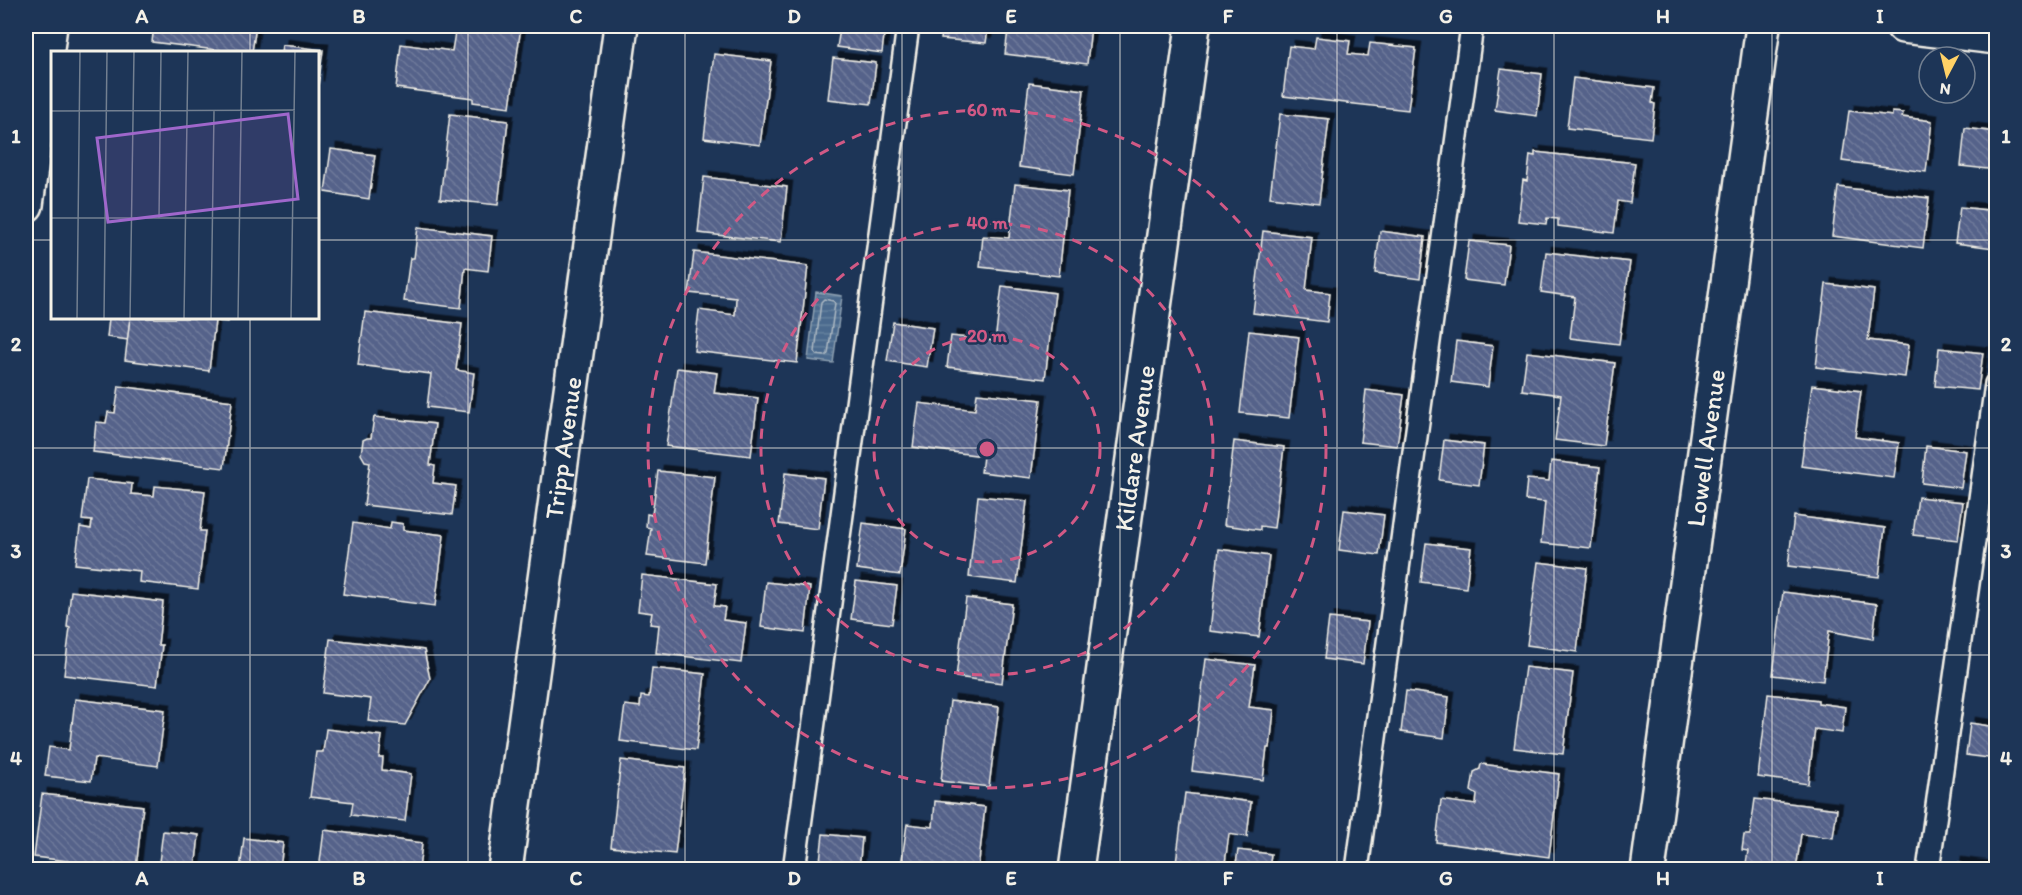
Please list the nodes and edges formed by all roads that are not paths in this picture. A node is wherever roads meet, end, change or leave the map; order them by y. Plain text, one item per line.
1 (50, 26) edge
2 (621, 26) edge
3 (908, 26) edge
4 (1193, 26) edge
5 (1472, 26) edge
6 (1763, 26) edge
7 (1903, 26) edge
8 (1996, 37) edge
9 (26, 205) edge
10 (1996, 384) edge
11 (506, 870) edge
12 (794, 870) edge
13 (1076, 870) edge
14 (1357, 870) edge
15 (1648, 870) edge
16 (1928, 870) edge

1 - 9 street
2 - 11 street, Tripp Avenue
3 - 12 lane
4 - 13 street, Kildare Avenue
5 - 14 lane
6 - 15 street, Lowell Avenue
7 - 8 street
10 - 16 lane

